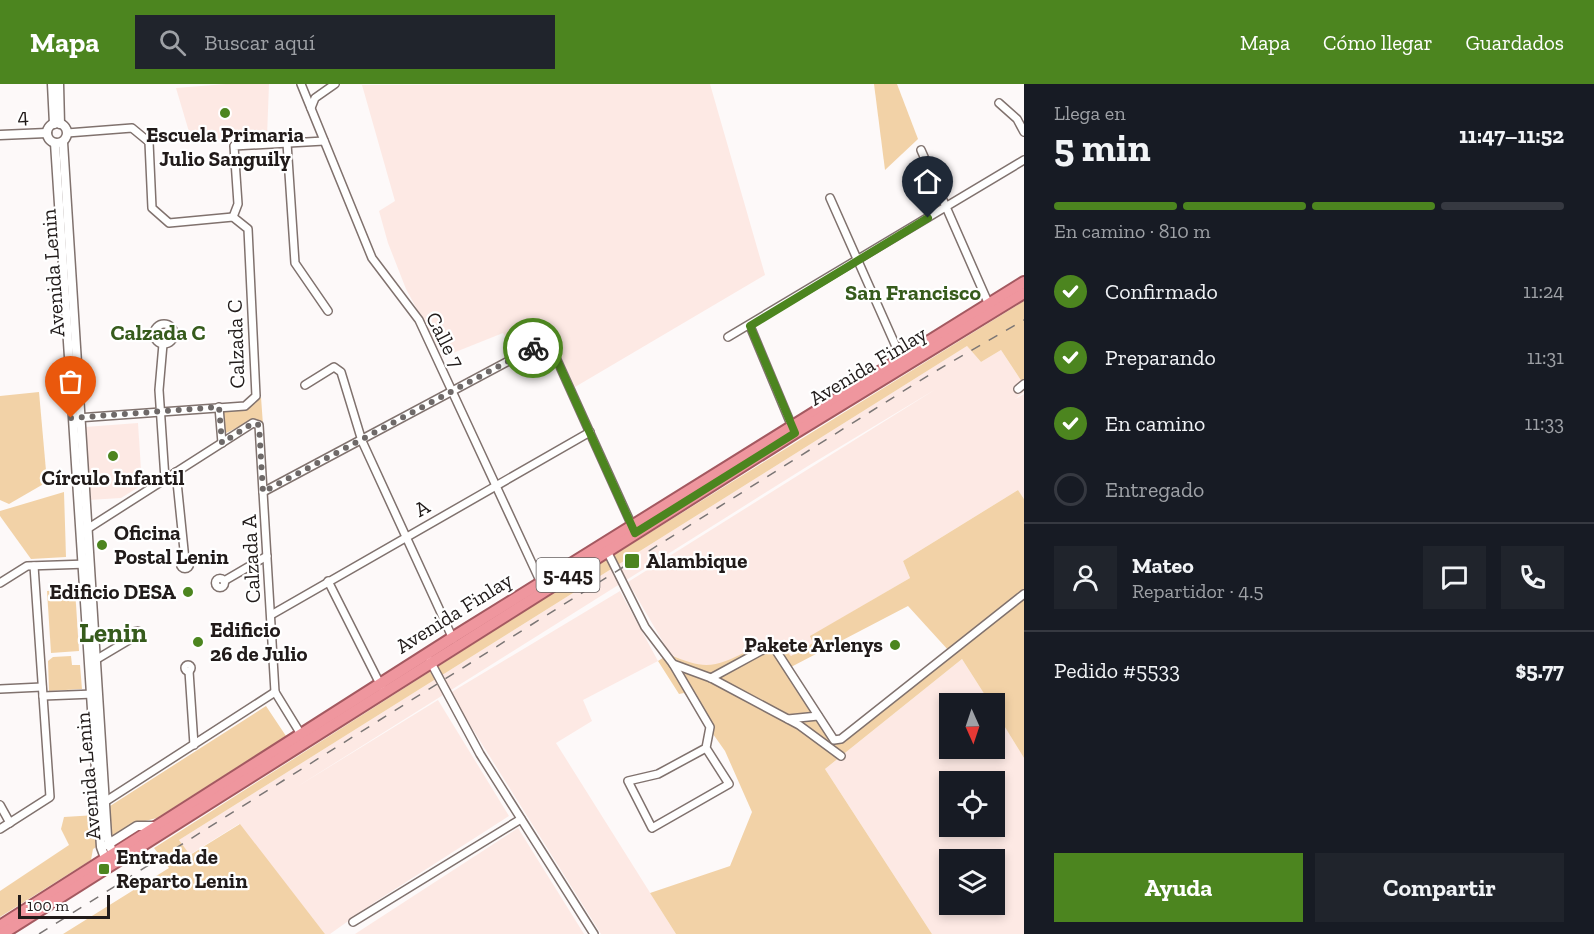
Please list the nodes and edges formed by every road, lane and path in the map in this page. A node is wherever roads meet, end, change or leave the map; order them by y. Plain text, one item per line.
1 (52, 84) edge
2 (59, 84) edge
3 (301, 84) edge
4 (335, 84) edge
5 (999, 103) dead end
6 (311, 108) junction
7 (57, 124) junction
8 (1023, 128) edge
9 (47, 133) junction
10 (0, 135) edge
11 (62, 139) junction
12 (324, 141) junction
13 (286, 143) junction
14 (921, 150) dead end
15 (1024, 160) edge
16 (830, 198) dead end
17 (946, 207) junction
18 (233, 217) junction
19 (859, 260) junction
20 (1024, 282) edge
21 (1024, 293) edge
22 (990, 309) junction
23 (328, 311) dead end
24 (750, 326) junction
25 (728, 338) dead end
26 (163, 344) dead end
27 (903, 362) junction
28 (305, 385) dead end
29 (452, 391) junction
30 (219, 407) junction
31 (162, 411) junction
32 (75, 418) junction
33 (793, 429) junction
34 (590, 432) junction
35 (362, 441) junction
36 (222, 443) junction
37 (176, 472) junction
38 (165, 479) junction
39 (496, 485) junction
40 (263, 492) junction
41 (88, 529) junction
42 (633, 529) junction
43 (79, 534) junction
44 (404, 536) junction
45 (605, 547) junction
46 (267, 556) junction
47 (185, 560) dead end
48 (86, 564) junction
49 (33, 566) junction
50 (224, 580) dead end
51 (328, 581) junction
52 (0, 583) edge
53 (543, 586) junction
54 (1024, 594) edge
55 (271, 615) junction
56 (134, 637) dead end
57 (454, 642) junction
58 (428, 658) junction
59 (97, 659) junction
60 (673, 664) junction
61 (189, 671) dead end
62 (711, 678) junction
63 (42, 687) junction
64 (382, 688) junction
65 (0, 690) edge
66 (275, 692) junction
67 (95, 694) junction
68 (43, 696) junction
69 (818, 716) junction
70 (788, 719) junction
71 (303, 738) junction
72 (194, 745) junction
73 (706, 748) junction
74 (841, 756) dead end
75 (102, 804) junction
76 (0, 805) edge
77 (520, 819) junction
78 (10, 823) junction
79 (0, 829) edge
80 (109, 853) junction
81 (353, 922) dead end
82 (0, 926) edge
83 (2, 934) edge
84 (594, 934) edge

1 - 7 street
2 - 7 street
3 - 6 street, Calle 7
4 - 6 street
5 - 8 street
6 - 12 street, Calle 7
7 - 9 street
7 - 11 street
9 - 10 street, 4
9 - 11 street
11 - 18 street
11 - 32 street, Avenida Lenin
12 - 13 street
12 - 29 street, Calle 7
13 - 18 street
13 - 23 street
14 - 17 street
15 - 17 street
16 - 19 street
17 - 19 street
17 - 22 street
18 - 30 street, Calzada C
19 - 24 street
19 - 27 street
20 - 22 highway, Avenida Finlay / 5-445
21 - 22 highway, Avenida Finlay / 5-445
22 - 27 highway, Avenida Finlay / 5-445
24 - 25 street
24 - 33 street
26 - 31 street
27 - 33 highway, Avenida Finlay / 5-445
28 - 35 street
29 - 34 street
29 - 35 street
29 - 39 street, Calle 7
30 - 31 street, Calzada C
30 - 36 street
31 - 32 street, Calzada C
31 - 38 street
32 - 41 street, Avenida Lenin
32 - 43 street, Avenida Lenin
33 - 42 highway, Avenida Finlay / 5-445
34 - 39 street, A
34 - 42 street
35 - 40 street
35 - 44 street
36 - 37 street, Calzada A
36 - 40 street, Calzada A
37 - 38 street, Calzada A
37 - 47 street
38 - 41 street, Calzada A
39 - 44 street, A
39 - 53 street, Calle 7
40 - 46 street, Calzada A
41 - 43 street, Calzada A
41 - 48 street, Avenida Lenin
42 - 45 highway, Avenida Finlay / 5-445
43 - 48 street, Avenida Lenin
44 - 51 street, A
44 - 57 street
45 - 53 highway, Avenida Finlay / 5-445
45 - 60 street
46 - 50 street
46 - 55 street, Calzada A
48 - 49 street
48 - 59 street, Avenida Lenin
48 - 67 street, Avenida Lenin
49 - 52 street
49 - 63 street
51 - 55 street, A
51 - 64 street
53 - 57 highway, Avenida Finlay / 5-445
54 - 69 street
55 - 66 street, Calzada A
56 - 59 street
57 - 58 highway, Avenida Finlay / 5-445
58 - 64 highway, Avenida Finlay / 5-445
58 - 77 street
59 - 67 street, Avenida Lenin
60 - 62 street
60 - 73 street
61 - 72 street
62 - 69 street
62 - 70 street
63 - 65 street
63 - 68 street
64 - 71 highway, Avenida Finlay / 5-445
66 - 71 street
66 - 72 street
67 - 68 street
67 - 75 street, Avenida Lenin
68 - 78 street
69 - 70 street
70 - 74 street
71 - 80 highway, Avenida Finlay / 5-445
71 - 80 highway, Avenida Finlay / 5-445
72 - 75 street
73 - 73 street
75 - 80 street, Avenida Lenin
76 - 78 street
77 - 81 street
77 - 84 street
78 - 79 street
80 - 82 highway, Avenida Finlay / 5-445
80 - 83 highway, Avenida Finlay / 5-445

